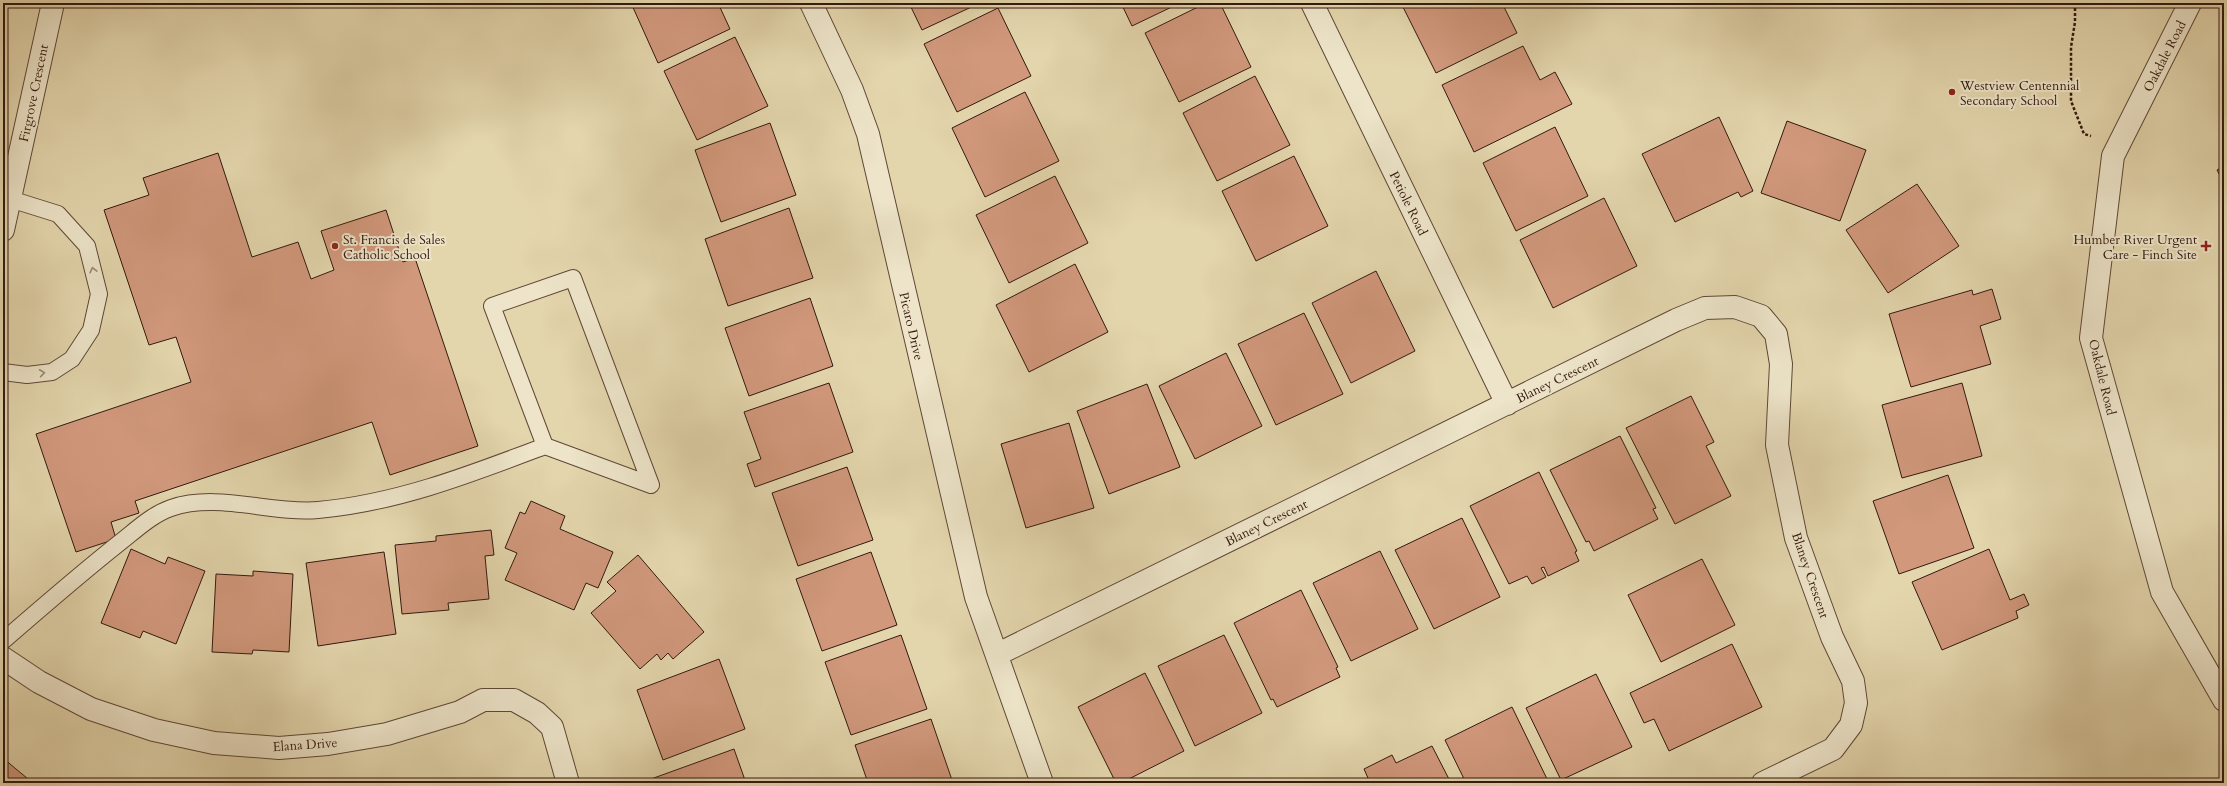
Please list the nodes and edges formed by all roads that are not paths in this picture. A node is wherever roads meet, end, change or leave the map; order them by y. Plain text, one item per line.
1 (53, 3) edge
2 (811, 3) edge
3 (1312, 3) edge
4 (2190, 3) edge
5 (10, 199) junction
6 (3, 230) edge
7 (3, 372) edge
8 (1507, 404) junction
9 (545, 446) junction
10 (3, 641) edge
11 (998, 654) junction
12 (3, 658) edge
13 (2224, 699) edge
14 (568, 783) edge
15 (1042, 783) edge
16 (1763, 783) edge

1 - 5 street, Firgrove Crescent
2 - 11 street, Picaro Drive
3 - 8 street, Petiole Road
4 - 13 street, Oakdale Road
5 - 6 street, Firgrove Crescent
7 -> 5 lane
8 - 11 street, Blaney Crescent
8 - 16 street, Blaney Crescent
9 - 9 lane
9 - 10 lane
11 - 15 street
12 - 14 street, Elana Drive

